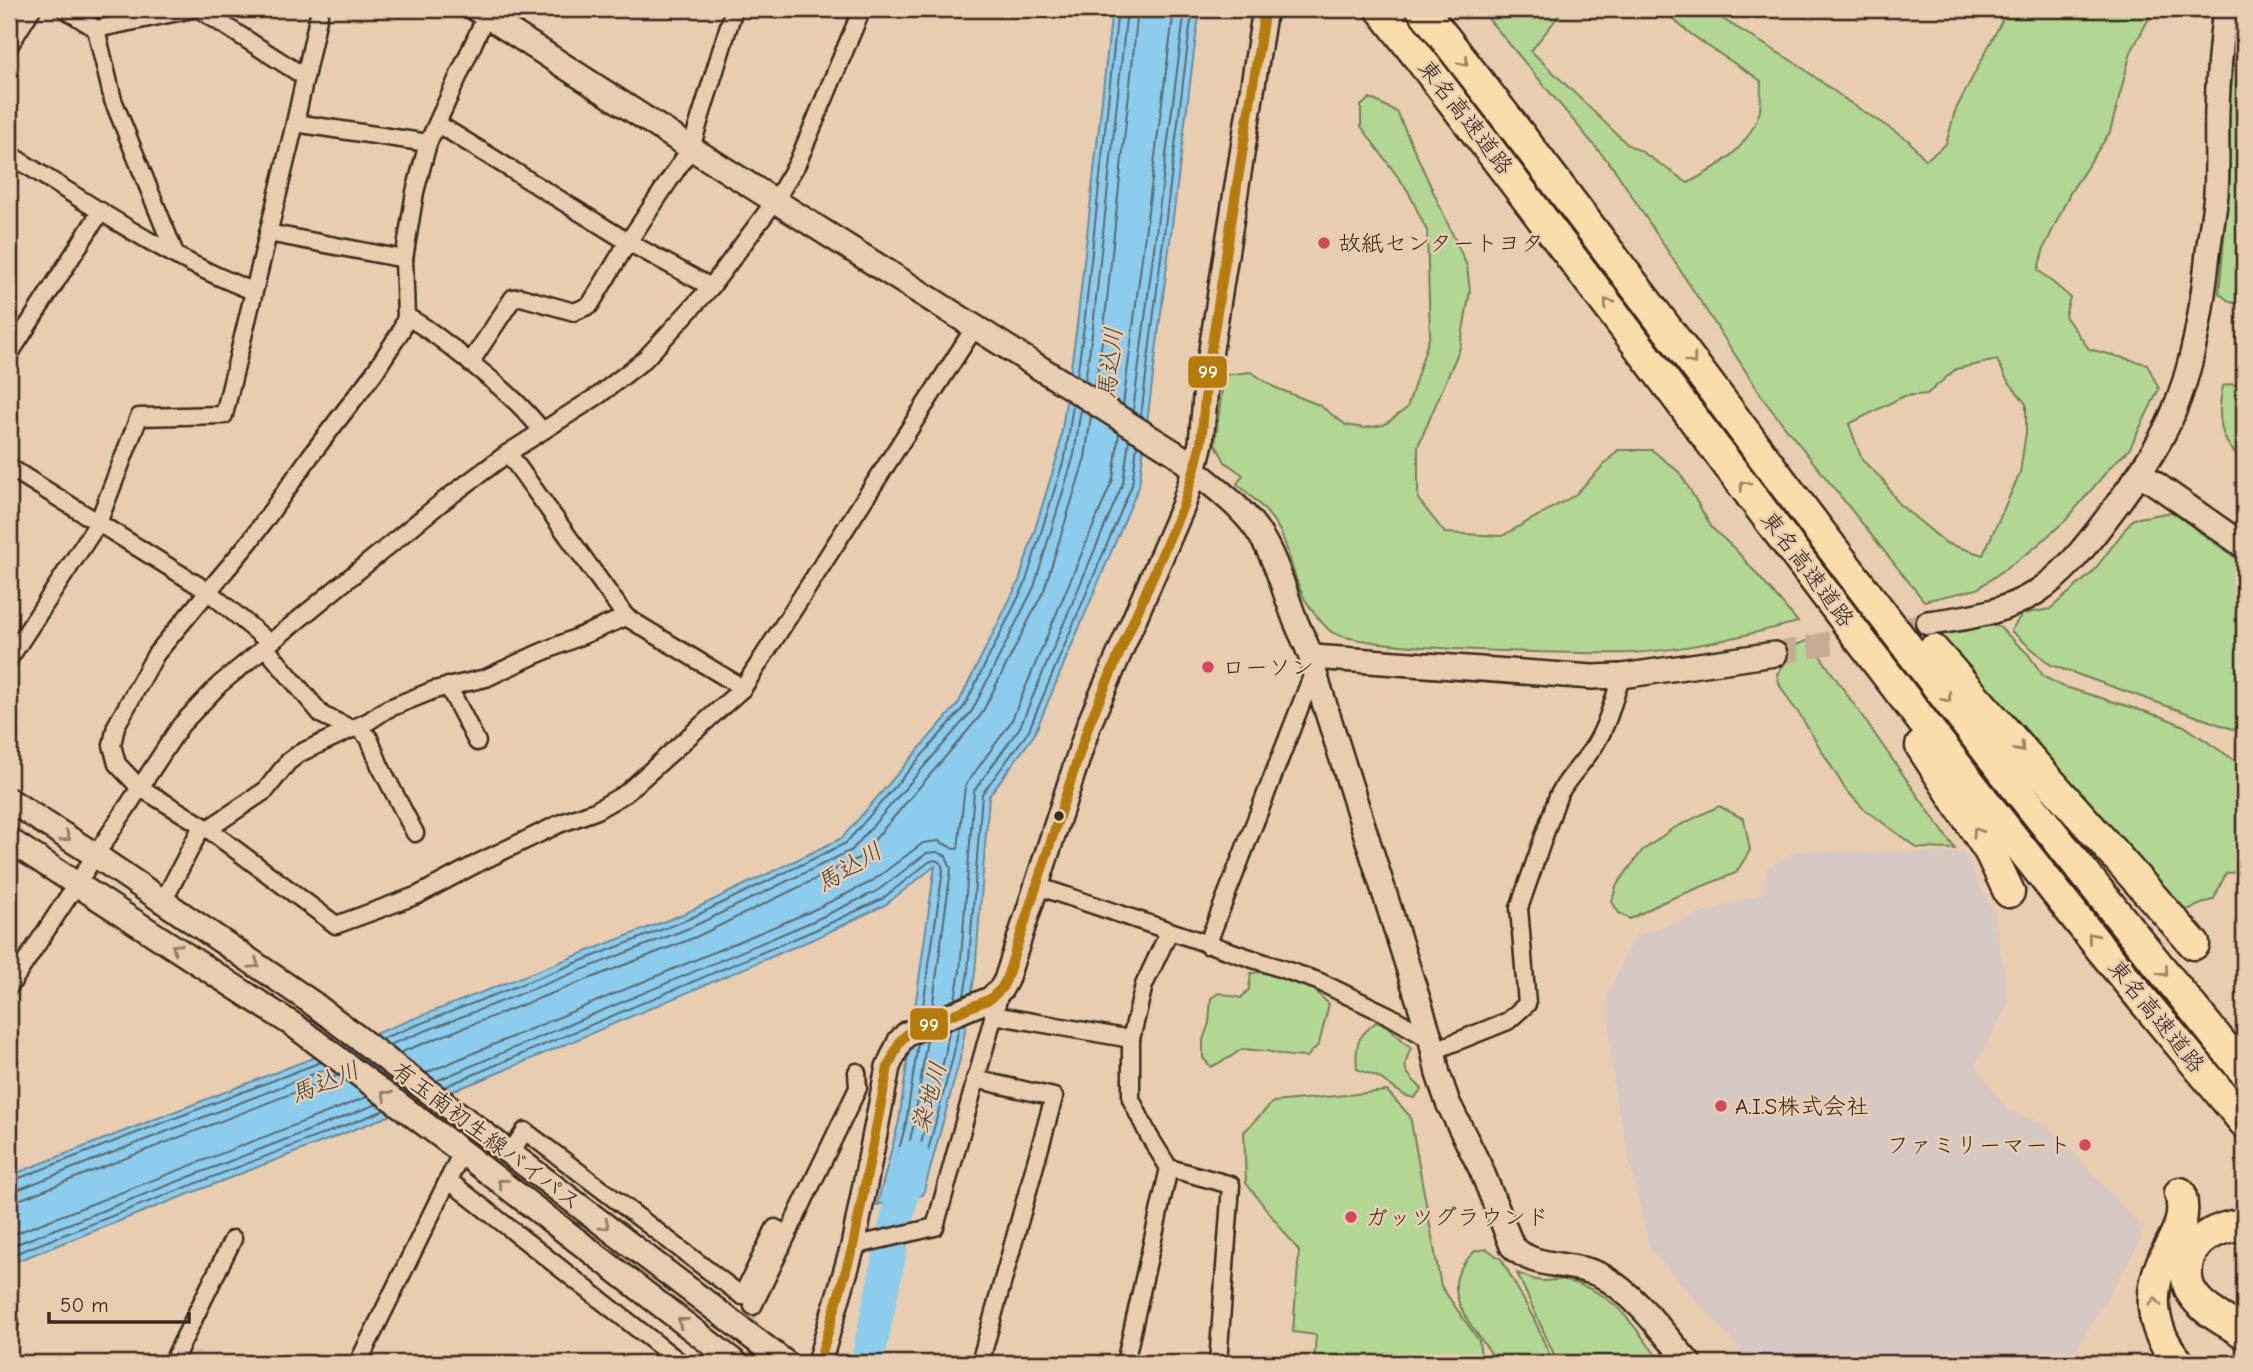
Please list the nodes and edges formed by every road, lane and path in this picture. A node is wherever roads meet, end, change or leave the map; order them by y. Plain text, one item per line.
1 (32, 9) edge
2 (65, 9) edge
3 (193, 9) edge
4 (199, 9) edge
5 (320, 9) edge
6 (734, 9) edge
7 (862, 9) edge
8 (1265, 9) edge
9 (1381, 9) edge
10 (1422, 9) edge
11 (2225, 9) edge
12 (484, 11) edge
13 (96, 29) junction
14 (9, 46) edge
15 (305, 77) junction
16 (295, 123) junction
17 (438, 124) junction
18 (428, 143) junction
19 (691, 148) junction
20 (9, 153) edge
21 (775, 201) junction
22 (101, 211) junction
23 (268, 233) junction
24 (628, 242) junction
25 (176, 256) junction
26 (404, 259) junction
27 (711, 287) junction
28 (253, 292) junction
29 (406, 317) junction
30 (975, 327) junction
31 (9, 355) edge
32 (470, 363) junction
33 (542, 431) junction
34 (508, 453) junction
35 (1186, 463) junction
36 (9, 467) edge
37 (2140, 473) junction
38 (1780, 477) junction
39 (99, 523) junction
40 (1786, 541) junction
41 (2244, 546) edge
42 (209, 592) junction
43 (626, 617) junction
44 (1928, 623) tunnel mouth
45 (267, 644) junction
46 (1775, 654) tunnel mouth
47 (9, 659) edge
48 (1314, 664) junction
49 (1622, 677) junction
50 (448, 686) junction
51 (743, 688) junction
52 (354, 728) junction
53 (477, 742) dead end
54 (139, 788) junction
55 (9, 800) edge
56 (205, 828) junction
57 (415, 833) dead end
58 (9, 840) edge
59 (95, 855) junction
60 (77, 883) junction
61 (1037, 886) junction
62 (2009, 892) dead end
63 (163, 902) junction
64 (1169, 932) junction
65 (2194, 944) dead end
66 (1207, 945) junction
67 (9, 987) edge
68 (987, 1009) junction
69 (1131, 1039) junction
70 (1432, 1045) junction
71 (2244, 1071) edge
72 (857, 1072) dead end
73 (975, 1079) junction
74 (2244, 1122) edge
75 (462, 1152) junction
76 (510, 1153) junction
77 (1169, 1168) junction
78 (448, 1180) junction
79 (2180, 1193) dead end
80 (2244, 1224) edge
81 (787, 1234) junction
82 (233, 1239) dead end
83 (853, 1246) junction
84 (753, 1306) tunnel mouth
85 (2244, 1333) edge
86 (172, 1363) edge
87 (358, 1363) edge
88 (681, 1363) edge
89 (736, 1363) edge
90 (786, 1363) edge
91 (819, 1363) edge
92 (980, 1363) edge
93 (1125, 1363) edge
94 (1218, 1363) edge
95 (1689, 1363) edge
96 (2179, 1363) edge

1 - 14 street
2 - 13 street
3 - 13 street
4 - 15 street
5 - 15 street
6 - 19 street
7 - 21 street
8 - 35 street
40 -> 9 highway, 東名高速道路
10 -> 38 highway, 東名高速道路
11 - 37 street
12 - 17 street
12 - 19 street
13 - 25 street
15 - 16 street
16 - 18 street
16 - 23 street
17 - 18 street
17 - 24 street
18 - 26 street
19 - 21 street
19 - 24 street
20 - 22 street
21 - 27 street
21 - 30 street
22 - 25 street
22 - 31 street
23 - 26 street
23 - 28 street
24 - 27 street
24 - 32 street
25 - 28 street
26 - 29 street
27 - 33 street
28 - 39 street
29 - 32 street
29 - 42 street
30 - 35 street
30 - 51 street
32 - 33 street
33 - 34 street
34 - 43 street
34 - 45 street
35 - 48 street
35 - 61 street
36 - 39 street
37 - 41 street
37 - 44 street
38 -> 65 highway
38 -> 71 highway, 東名高速道路
39 - 42 street
39 - 47 street
62 -> 40 highway
74 -> 40 highway, 東名高速道路
42 - 45 street
42 - 54 street
43 - 50 street
43 - 51 street
45 - 52 street
45 - 54 street
46 - 49 street
48 - 49 street
48 - 66 street
48 - 70 street
49 - 70 street
50 - 52 street
50 - 53 street
51 - 56 street
52 - 56 street
52 - 57 street
54 - 56 street
54 - 59 street
55 -> 59 street, 有玉南初生線バイパス
56 - 63 street
58 - 60 street, 有玉南初生線バイパス
59 - 60 street
59 - 63 street, 有玉南初生線バイパス
60 - 67 street
75 -> 60 street, 有玉南初生線バイパス
61 - 64 street
61 - 68 street
63 -> 76 street, 有玉南初生線バイパス
64 - 66 street
64 - 69 street
66 - 70 street
68 - 69 street
68 - 73 street
68 - 83 street
69 - 77 street
70 - 95 street
72 - 81 street
73 - 83 street
73 - 92 street
75 - 78 street
89 -> 75 street, 有玉南初生線バイパス
76 - 81 street
76 -> 90 street, 有玉南初生線バイパス
77 - 93 street
77 - 94 street
78 - 87 street
78 - 88 street
96 -> 79 highway
80 - 85 highway
81 - 84 street
82 - 86 street
83 - 91 street

